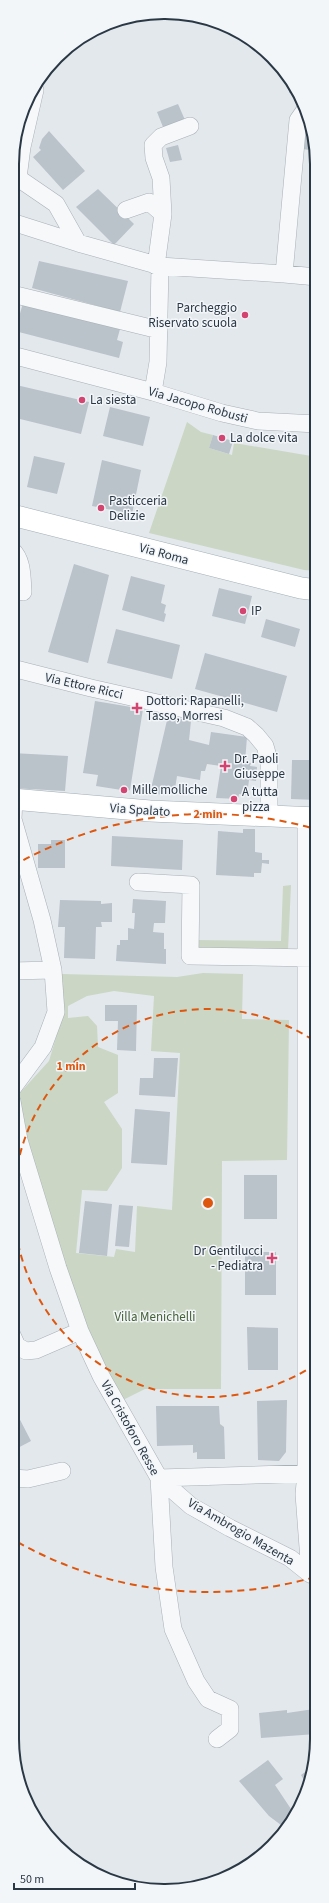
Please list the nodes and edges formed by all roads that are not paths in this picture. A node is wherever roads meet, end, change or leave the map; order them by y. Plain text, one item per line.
1 (31, 106) edge
2 (301, 115) edge
3 (190, 126) dead end
4 (19, 161) edge
5 (19, 182) edge
6 (126, 210) dead end
7 (163, 214) junction
8 (19, 224) edge
9 (78, 242) junction
10 (158, 266) junction
11 (284, 274) junction
12 (310, 277) edge
13 (19, 296) edge
14 (158, 330) junction
15 (19, 357) edge
16 (153, 392) junction
17 (310, 424) edge
18 (19, 516) edge
19 (19, 562) edge
20 (310, 589) edge
21 (23, 592) dead end
22 (19, 670) edge
23 (19, 800) edge
24 (269, 816) junction
25 (310, 818) edge
26 (19, 840) edge
27 (138, 882) dead end
28 (310, 957) edge
29 (53, 970) junction
30 (19, 971) edge
31 (19, 1080) edge
32 (19, 1140) edge
33 (80, 1331) junction
34 (19, 1347) edge
35 (62, 1471) dead end
36 (310, 1473) edge
37 (310, 1476) edge
38 (19, 1478) edge
39 (159, 1478) junction
40 (310, 1549) edge
41 (310, 1574) edge
42 (216, 1739) dead end

1 - 4 street
2 - 11 street
3 - 7 street
5 - 9 street
6 - 7 street
7 - 10 street
8 - 9 street
9 - 10 street
10 - 11 street
10 - 14 street
11 - 12 street
13 - 14 street
14 - 16 street
15 - 16 street, Via Jacopo Robusti
16 - 17 street, Via Jacopo Robusti
18 - 20 main road, Via Roma
19 - 21 street
22 - 24 street, Via Ettore Ricci
23 - 24 main road, Via Spalato
24 - 25 main road, Via Spalato
26 - 29 street
27 - 28 street
29 - 30 street
29 - 31 street
32 - 33 street, Via Cristoforo Resse
33 - 34 street
33 - 39 street, Via Cristoforo Resse
35 - 38 street
36 - 39 street, Via Ambrogio Mazenta
37 - 40 street
39 - 41 street, Via Ambrogio Mazenta
39 - 42 street, Via Cristoforo Resse

